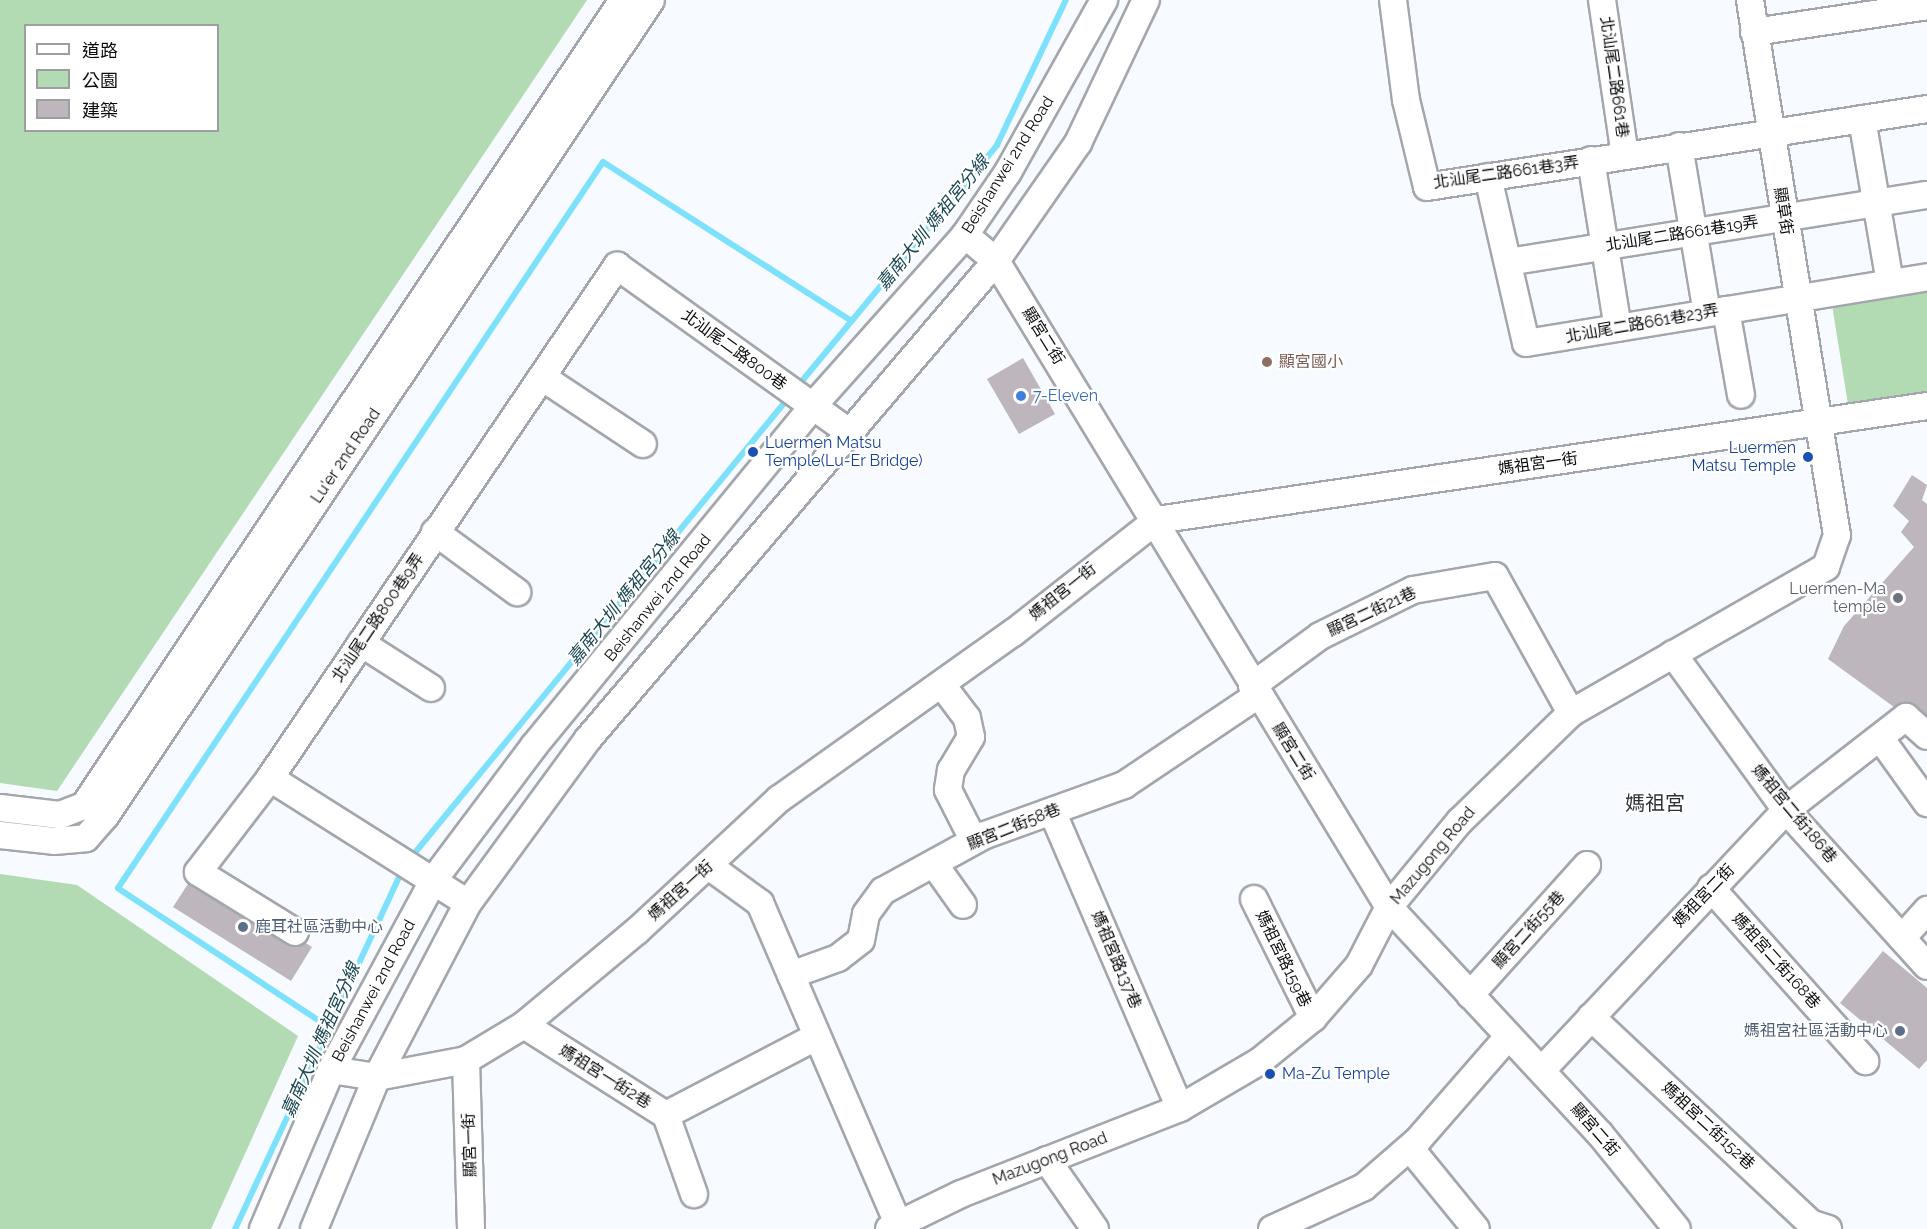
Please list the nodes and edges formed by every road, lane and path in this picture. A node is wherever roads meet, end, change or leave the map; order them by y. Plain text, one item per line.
1 (624, 0) edge
2 (651, 0) edge
3 (1104, 0) edge
4 (1146, 0) edge
5 (1393, 0) edge
6 (1602, 0) edge
7 (1750, 0) edge
8 (1927, 6) edge
9 (1754, 32) junction
10 (1927, 109) edge
11 (1863, 119) junction
12 (1771, 131) junction
13 (1679, 146) junction
14 (1625, 155) junction
15 (1591, 160) junction
16 (1488, 177) junction
17 (1927, 195) edge
18 (1876, 203) junction
19 (1784, 216) junction
20 (1694, 232) junction
21 (965, 235) junction
22 (1605, 246) junction
23 (996, 261) junction
24 (1508, 262) junction
25 (617, 266) joint
26 (1927, 277) edge
27 (1890, 283) junction
28 (1796, 297) junction
29 (1717, 311) junction
30 (1618, 328) junction
31 (542, 377) junction
32 (1741, 395) dead end
33 (1927, 406) edge
34 (812, 407) junction
35 (1818, 422) junction
36 (852, 434) junction
37 (644, 444) dead end
38 (1157, 520) junction
39 (435, 532) junction
40 (517, 592) dead end
41 (361, 643) junction
42 (1673, 654) junction
43 (942, 685) junction
44 (431, 688) dead end
45 (1255, 690) junction
46 (1571, 713) junction
47 (1927, 736) edge
48 (1881, 739) junction
49 (270, 778) junction
50 (1927, 803) edge
51 (0, 808) edge
52 (1786, 810) junction
53 (1052, 811) junction
54 (0, 835) edge
55 (974, 841) junction
56 (934, 864) junction
57 (1587, 865) dead end
58 (709, 866) junction
59 (435, 878) junction
60 (1711, 888) junction
61 (1254, 899) dead end
62 (468, 903) junction
63 (963, 905) dead end
64 (1389, 907) junction
65 (1927, 910) edge
66 (295, 932) dead end
67 (1902, 938) junction
68 (1927, 966) edge
69 (791, 975) junction
70 (1470, 995) junction
71 (1591, 1017) junction
72 (1313, 1018) junction
73 (524, 1025) junction
74 (1508, 1037) junction
75 (814, 1038) junction
76 (466, 1060) junction
77 (1866, 1061) dead end
78 (332, 1070) junction
79 (1542, 1070) junction
80 (377, 1077) junction
81 (1180, 1108) junction
82 (666, 1115) junction
83 (1410, 1148) junction
84 (1047, 1160) junction
85 (694, 1194) dead end
86 (893, 1226) edge
87 (263, 1229) edge
88 (314, 1229) edge
89 (471, 1229) edge
90 (1095, 1229) edge
91 (1272, 1229) edge
92 (1476, 1229) edge
93 (1677, 1229) edge
94 (1828, 1229) edge

1 - 51 street, Lu'er 2nd Road
2 - 54 street, Lu'er 2nd Road
3 - 21 street, Beishanwei 2nd Road
4 - 23 street
5 - 16 street, 北汕尾二路661巷3弄
6 - 14 street, 北汕尾二路661巷
7 - 9 street, 顯草街
8 - 9 street
9 - 12 street, 顯草街
10 - 11 street, 北汕尾二路661巷3弄
11 - 12 street, 北汕尾二路661巷3弄
11 - 18 street
12 - 13 street, 北汕尾二路661巷3弄
12 - 19 street, 顯草街
13 - 14 street, 北汕尾二路661巷3弄
13 - 20 street
14 - 15 street, 北汕尾二路661巷3弄
15 - 16 street, 北汕尾二路661巷3弄
15 - 22 street
16 - 24 street, 北汕尾二路661巷23弄
17 - 18 street, 北汕尾二路661巷19弄
18 - 19 street, 北汕尾二路661巷19弄
18 - 27 street
19 - 20 street, 北汕尾二路661巷19弄
19 - 28 street, 顯草街
20 - 22 street, 北汕尾二路661巷19弄
20 - 29 street
21 - 23 street, 顯宮二街
21 - 34 street, Beishanwei 2nd Road
22 - 24 street, 北汕尾二路661巷19弄
22 - 30 street
23 - 36 street
23 - 38 street, 顯宮二街
24 - 30 street, 北汕尾二路661巷23弄
25 - 31 street, 北汕尾二路800巷9弄
25 - 34 street, 北汕尾二路800巷
26 - 27 street, 北汕尾二路661巷23弄
27 - 28 street, 北汕尾二路661巷23弄
28 - 29 street, 北汕尾二路661巷23弄
28 - 35 street, 顯草街
29 - 30 street, 北汕尾二路661巷23弄
29 - 32 street
31 - 37 street
31 - 39 street, 北汕尾二路800巷9弄
33 - 35 street, 媽祖宮一街
34 - 36 street, 北汕尾二路800巷
34 - 59 street, Beishanwei 2nd Road
35 - 38 street, 媽祖宮一街
35 - 42 street, Mazugong Road
36 - 62 street
38 - 43 street, 媽祖宮一街
38 - 45 street, 顯宮二街
39 - 40 street
39 - 41 street, 北汕尾二路800巷9弄
41 - 44 street
41 - 49 street, 北汕尾二路800巷9弄
42 - 46 street, Mazugong Road
42 - 52 street, 媽祖宮二街186巷
43 - 55 street
43 - 58 street, 媽祖宮一街
45 - 46 street, 顯宮二街21巷
45 - 53 street, 顯宮二街58巷
45 - 64 street, 顯宮二街
46 - 64 street, Mazugong Road
47 - 48 street, 媽祖宮二街
48 - 50 street
48 - 52 street, 媽祖宮二街
49 - 59 street
49 - 66 street, 北汕尾二路800巷9弄
52 - 60 street, 媽祖宮二街
52 - 67 street, 媽祖宮二街186巷
53 - 55 street, 顯宮二街58巷
53 - 81 street, 媽祖宮路137巷
55 - 56 street, 顯宮二街58巷
56 - 63 street
56 - 69 street, 顯宮二街58巷
57 - 70 street, 顯宮二街55巷
58 - 69 street
58 - 73 street, 媽祖宮一街
59 - 62 street
59 - 78 street, Beishanwei 2nd Road
60 - 71 street, 媽祖宮二街
60 - 77 street, 媽祖宮二街168巷
61 - 72 street, 媽祖宮路159巷
62 - 80 street
64 - 70 street, 顯宮二街
64 - 72 street, Mazugong Road
65 - 67 street
67 - 68 street, 媽祖宮二街186巷
69 - 75 street
70 - 74 street, 顯宮二街
71 - 79 street, 媽祖宮二街
71 - 94 street, 媽祖宮二街152巷
72 - 81 street, Mazugong Road
73 - 76 street, 媽祖宮一街
73 - 82 street, 媽祖宮一街2巷
74 - 79 street, 顯宮二街
74 - 83 street
75 - 82 street, 媽祖宮一街2巷
75 - 86 street
76 - 80 street, 媽祖宮一街
76 - 89 street, 顯宮一街
78 - 80 street, 媽祖宮一街
78 - 87 street, Beishanwei 2nd Road
79 - 93 street, 顯宮二街
80 - 88 street
81 - 84 street, Mazugong Road
82 - 85 street
83 - 91 street
83 - 92 street
84 - 86 street, Mazugong Road
84 - 90 street

